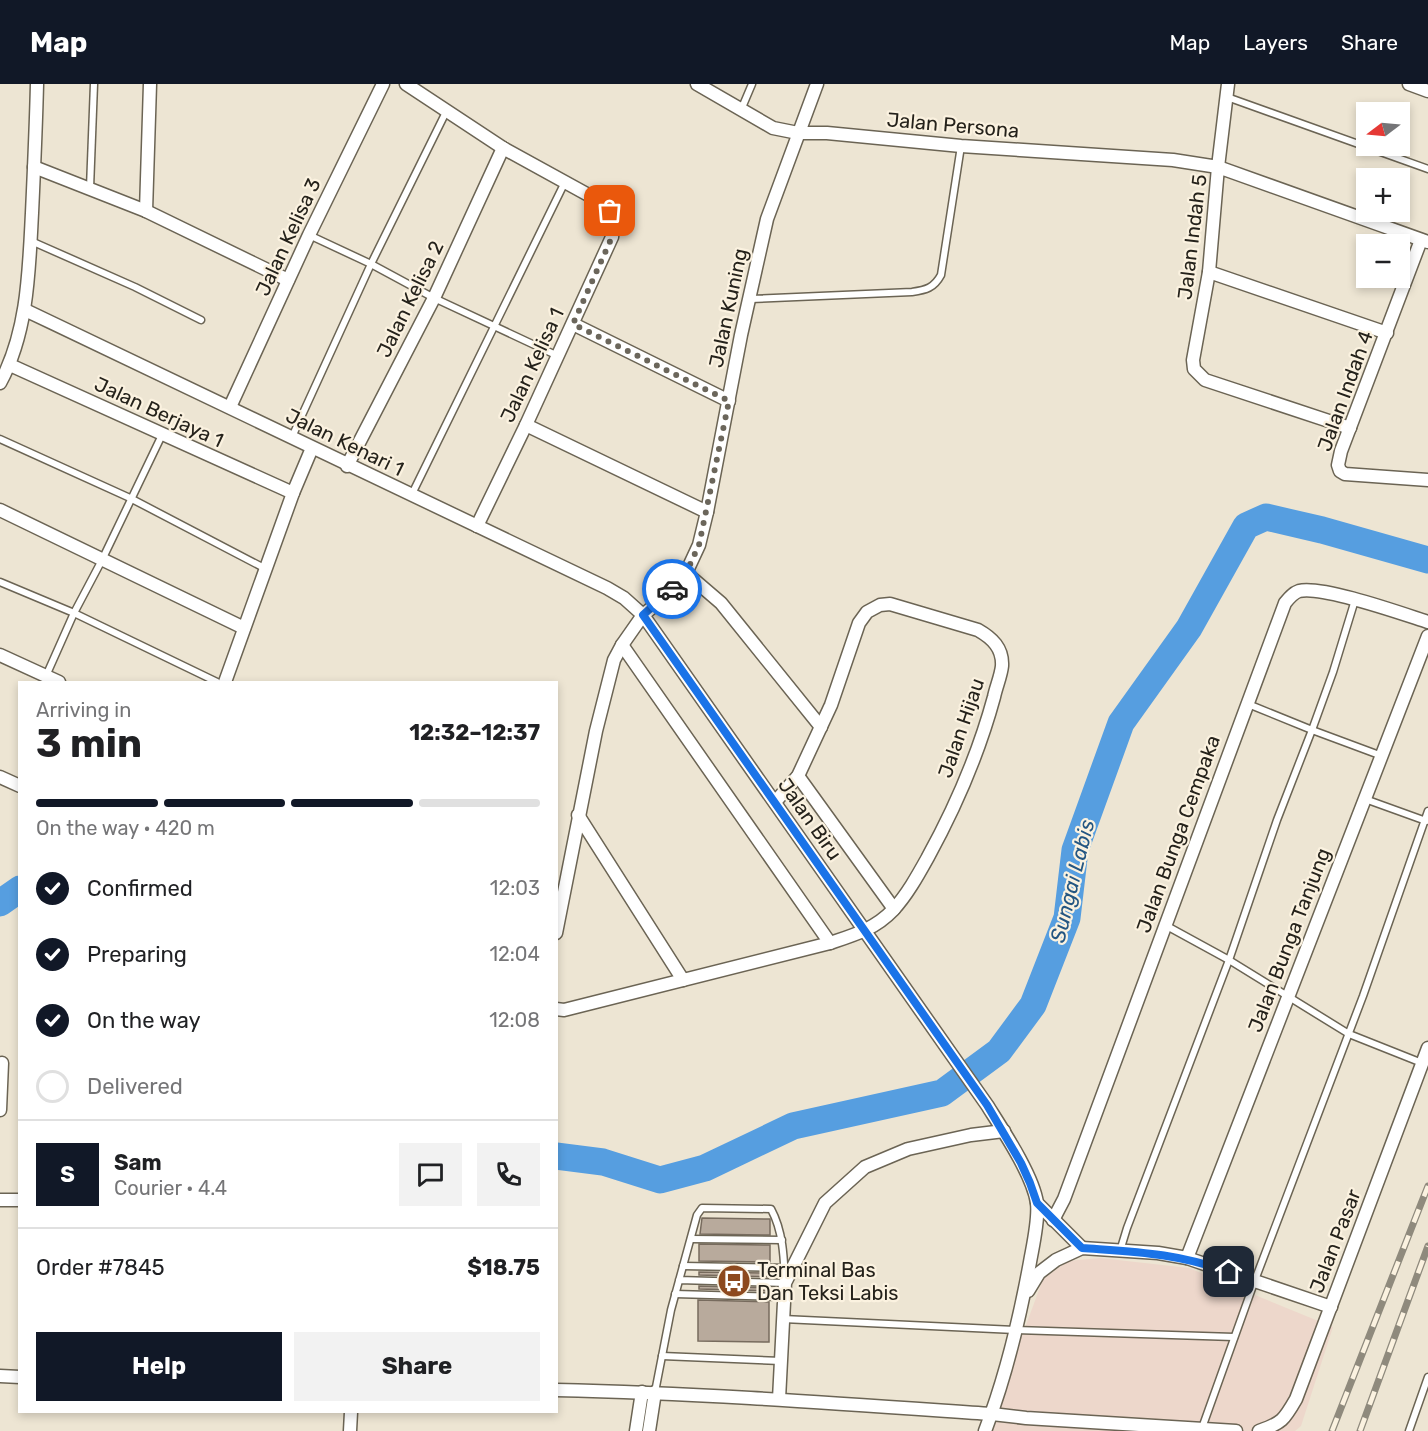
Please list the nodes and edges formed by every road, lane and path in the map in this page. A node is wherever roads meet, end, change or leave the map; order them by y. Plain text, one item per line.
1 (37, 84) edge
2 (94, 84) edge
3 (150, 84) edge
4 (383, 84) edge
5 (406, 84) edge
6 (697, 84) edge
7 (752, 84) edge
8 (817, 84) edge
9 (1228, 84) edge
10 (1409, 84) edge
11 (1428, 91) edge
12 (1227, 97) junction
13 (447, 110) junction
14 (741, 110) junction
15 (798, 133) junction
16 (961, 146) junction
17 (503, 148) junction
18 (34, 166) junction
19 (1218, 167) junction
20 (1428, 169) edge
21 (565, 182) junction
22 (90, 188) junction
23 (146, 211) junction
24 (309, 236) junction
25 (30, 240) junction
26 (1425, 241) edge
27 (371, 264) junction
28 (1209, 272) junction
29 (288, 280) junction
30 (434, 298) junction
31 (749, 299) junction
32 (25, 310) junction
33 (201, 320) dead end
34 (573, 324) junction
35 (496, 326) junction
36 (1387, 333) junction
37 (558, 356) junction
38 (10, 365) junction
39 (0, 383) edge
40 (729, 401) junction
41 (230, 407) junction
42 (526, 425) junction
43 (1350, 428) junction
44 (162, 435) junction
45 (292, 437) junction
46 (0, 439) edge
47 (312, 448) junction
48 (347, 466) junction
49 (1428, 480) edge
50 (293, 493) junction
51 (411, 496) junction
52 (130, 498) junction
53 (0, 510) edge
54 (707, 512) junction
55 (477, 526) junction
56 (102, 560) junction
57 (266, 569) junction
58 (686, 573) junction
59 (0, 582) edge
60 (1355, 600) junction
61 (74, 613) junction
62 (643, 615) junction
63 (1428, 622) edge
64 (243, 628) junction
65 (1428, 636) edge
66 (622, 645) junction
67 (0, 655) edge
68 (46, 676) junction
69 (57, 681) edge
70 (215, 681) edge
71 (225, 681) edge
72 (1247, 704) junction
73 (821, 727) junction
74 (1312, 730) junction
75 (1382, 756) junction
76 (798, 776) junction
77 (0, 777) edge
78 (18, 785) edge
79 (1365, 799) junction
80 (775, 802) junction
81 (1428, 811) edge
82 (578, 815) junction
83 (1426, 821) edge
84 (894, 909) junction
85 (558, 922) edge
86 (1165, 925) junction
87 (865, 932) junction
88 (830, 944) junction
89 (1229, 960) junction
90 (683, 980) junction
91 (1289, 995) junction
92 (558, 1009) edge
93 (1349, 1034) junction
94 (1428, 1048) edge
95 (2, 1063) dead end
96 (1422, 1063) junction
97 (0, 1110) edge
98 (1004, 1131) junction
99 (0, 1200) edge
100 (18, 1200) edge
101 (1037, 1203) junction
102 (1053, 1220) junction
103 (691, 1239) junction
104 (782, 1240) junction
105 (1082, 1248) junction
106 (1120, 1251) junction
107 (1187, 1258) junction
108 (683, 1266) junction
109 (784, 1268) junction
110 (679, 1280) junction
111 (1255, 1280) junction
112 (785, 1283) junction
113 (675, 1294) junction
114 (784, 1297) junction
115 (1024, 1297) junction
116 (1331, 1306) junction
117 (783, 1319) junction
118 (1015, 1330) junction
119 (1234, 1337) junction
120 (662, 1356) junction
121 (782, 1361) junction
122 (0, 1376) edge
123 (18, 1377) edge
124 (1428, 1377) edge
125 (558, 1390) edge
126 (642, 1392) junction
127 (655, 1392) junction
128 (779, 1399) junction
129 (351, 1413) edge
130 (992, 1414) junction
131 (1202, 1428) junction
132 (1278, 1428) edge
133 (350, 1431) edge
134 (636, 1431) edge
135 (650, 1431) edge
136 (985, 1431) edge
137 (1228, 1431) edge
138 (1236, 1431) edge
139 (1259, 1431) edge
140 (1409, 1431) edge

1 - 18 street
2 - 22 lane
3 - 23 street
4 - 24 street, Jalan Kelisa 3
5 - 13 street
6 - 14 street, Jalan Persona
7 - 14 lane
8 - 15 street, Jalan Kuning
9 - 12 street
10 - 11 street
12 - 19 street
12 - 20 lane
13 - 17 street
13 - 27 lane
14 - 15 street, Jalan Persona
15 - 16 street, Jalan Persona
15 - 31 street, Jalan Kuning
16 - 19 street, Jalan Persona
16 - 31 lane
17 - 21 street
17 - 30 street, Jalan Kelisa 2
18 - 22 street
18 - 25 street
19 - 26 street, Jalan Indah 5
19 - 28 street, Jalan Indah 5
21 - 34 street, Jalan Kelisa 1
21 - 35 lane
22 - 23 street
23 - 29 street
24 - 27 lane
24 - 29 street, Jalan Kelisa 3
25 - 32 street
25 - 33 lane
26 - 36 street, Jalan Indah 4
27 - 30 lane
27 - 45 lane
28 - 36 street
28 - 43 street, Jalan Indah 5
29 - 41 street, Jalan Kelisa 3
30 - 35 lane
30 - 48 street, Jalan Kelisa 2
31 - 40 street, Jalan Kuning
32 - 38 street
32 - 41 street, Jalan Kenari 1
34 - 37 street, Jalan Kelisa 1
34 - 40 street
35 - 37 lane
35 - 51 lane
36 - 43 street, Jalan Indah 4
37 - 42 street, Jalan Kelisa 1
38 - 39 street
38 - 44 street, Jalan Berjaya 1
40 - 54 street, Jalan Kuning
41 - 45 street, Jalan Kenari 1
42 - 54 street
42 - 55 street, Jalan Kelisa 1
43 - 49 street, Jalan Indah 4
44 - 50 street, Jalan Berjaya 1
44 - 52 lane
45 - 47 street, Jalan Kenari 1
46 - 52 lane
47 - 48 street, Jalan Kenari 1
47 - 50 street
48 - 51 street, Jalan Kenari 1
50 - 57 street
51 - 55 street, Jalan Kenari 1
52 - 56 lane
52 - 57 lane
53 - 56 street
54 - 58 street, Jalan Kuning
55 - 62 street, Jalan Kenari 1
56 - 61 lane
56 - 64 street
57 - 64 street
58 - 62 street, Jalan Kuning
58 - 73 street
59 - 61 lane
60 - 63 street, Jalan Bunga Cempaka
60 - 72 street, Jalan Bunga Cempaka
60 - 74 lane
61 - 68 lane
61 - 70 lane
62 - 66 street, Jalan Kuning
62 - 80 street, Jalan Biru
64 - 71 street
65 - 75 street, Jalan Bunga Tanjung
66 - 82 street, Jalan Kuning
66 - 88 street
67 - 68 street
68 - 69 street
72 - 74 lane
72 - 86 street, Jalan Bunga Cempaka
73 - 76 street, Jalan Hijau
73 - 84 street, Jalan Hijau
74 - 75 lane
74 - 89 lane
75 - 79 street, Jalan Bunga Tanjung
76 - 80 street, Jalan Hijau
76 - 84 street
77 - 78 street
79 - 83 lane
79 - 91 street, Jalan Bunga Tanjung
80 - 87 street, Jalan Biru
81 - 83 lane
82 - 85 street, Jalan Kuning
82 - 90 street
83 - 93 lane
84 - 87 street, Jalan Hijau
86 - 89 lane
86 - 102 street, Jalan Bunga Cempaka
87 - 88 street, Jalan Hijau
87 - 98 street, Jalan Biru
88 - 90 street, Jalan Hijau
89 - 91 lane
89 - 106 lane
90 - 92 street, Jalan Hijau
91 - 93 lane
91 - 107 street, Jalan Bunga Tanjung
93 - 96 lane
93 - 111 lane
94 - 96 street, Jalan Pasar
95 - 97 street
96 - 116 street, Jalan Pasar
98 - 101 street
98 - 112 street
99 - 100 street
101 - 102 street
101 - 115 street
102 - 105 street
103 - 104 lane
103 - 104 lane
103 - 108 lane
104 - 109 lane
105 - 106 street
105 - 115 street
106 - 107 street
107 - 111 street
108 - 109 lane
108 - 110 lane
109 - 112 lane
110 - 112 lane
110 - 113 lane
111 - 116 street
111 - 119 lane
112 - 114 street
113 - 114 lane
113 - 120 lane
114 - 117 street
115 - 118 street
116 - 132 street, Jalan Pasar
117 - 118 lane
117 - 121 street
118 - 119 lane
118 - 130 street
119 - 131 lane
120 - 121 lane
120 - 127 lane
121 - 128 street
122 - 123 street
124 - 140 lane
125 - 126 street
126 - 127 street
126 - 134 street
127 - 128 street
127 - 135 street
128 - 130 street
129 - 133 street
130 - 131 street
130 - 136 street
131 - 137 street
132 - 139 street, Jalan Pasar
137 - 138 street

